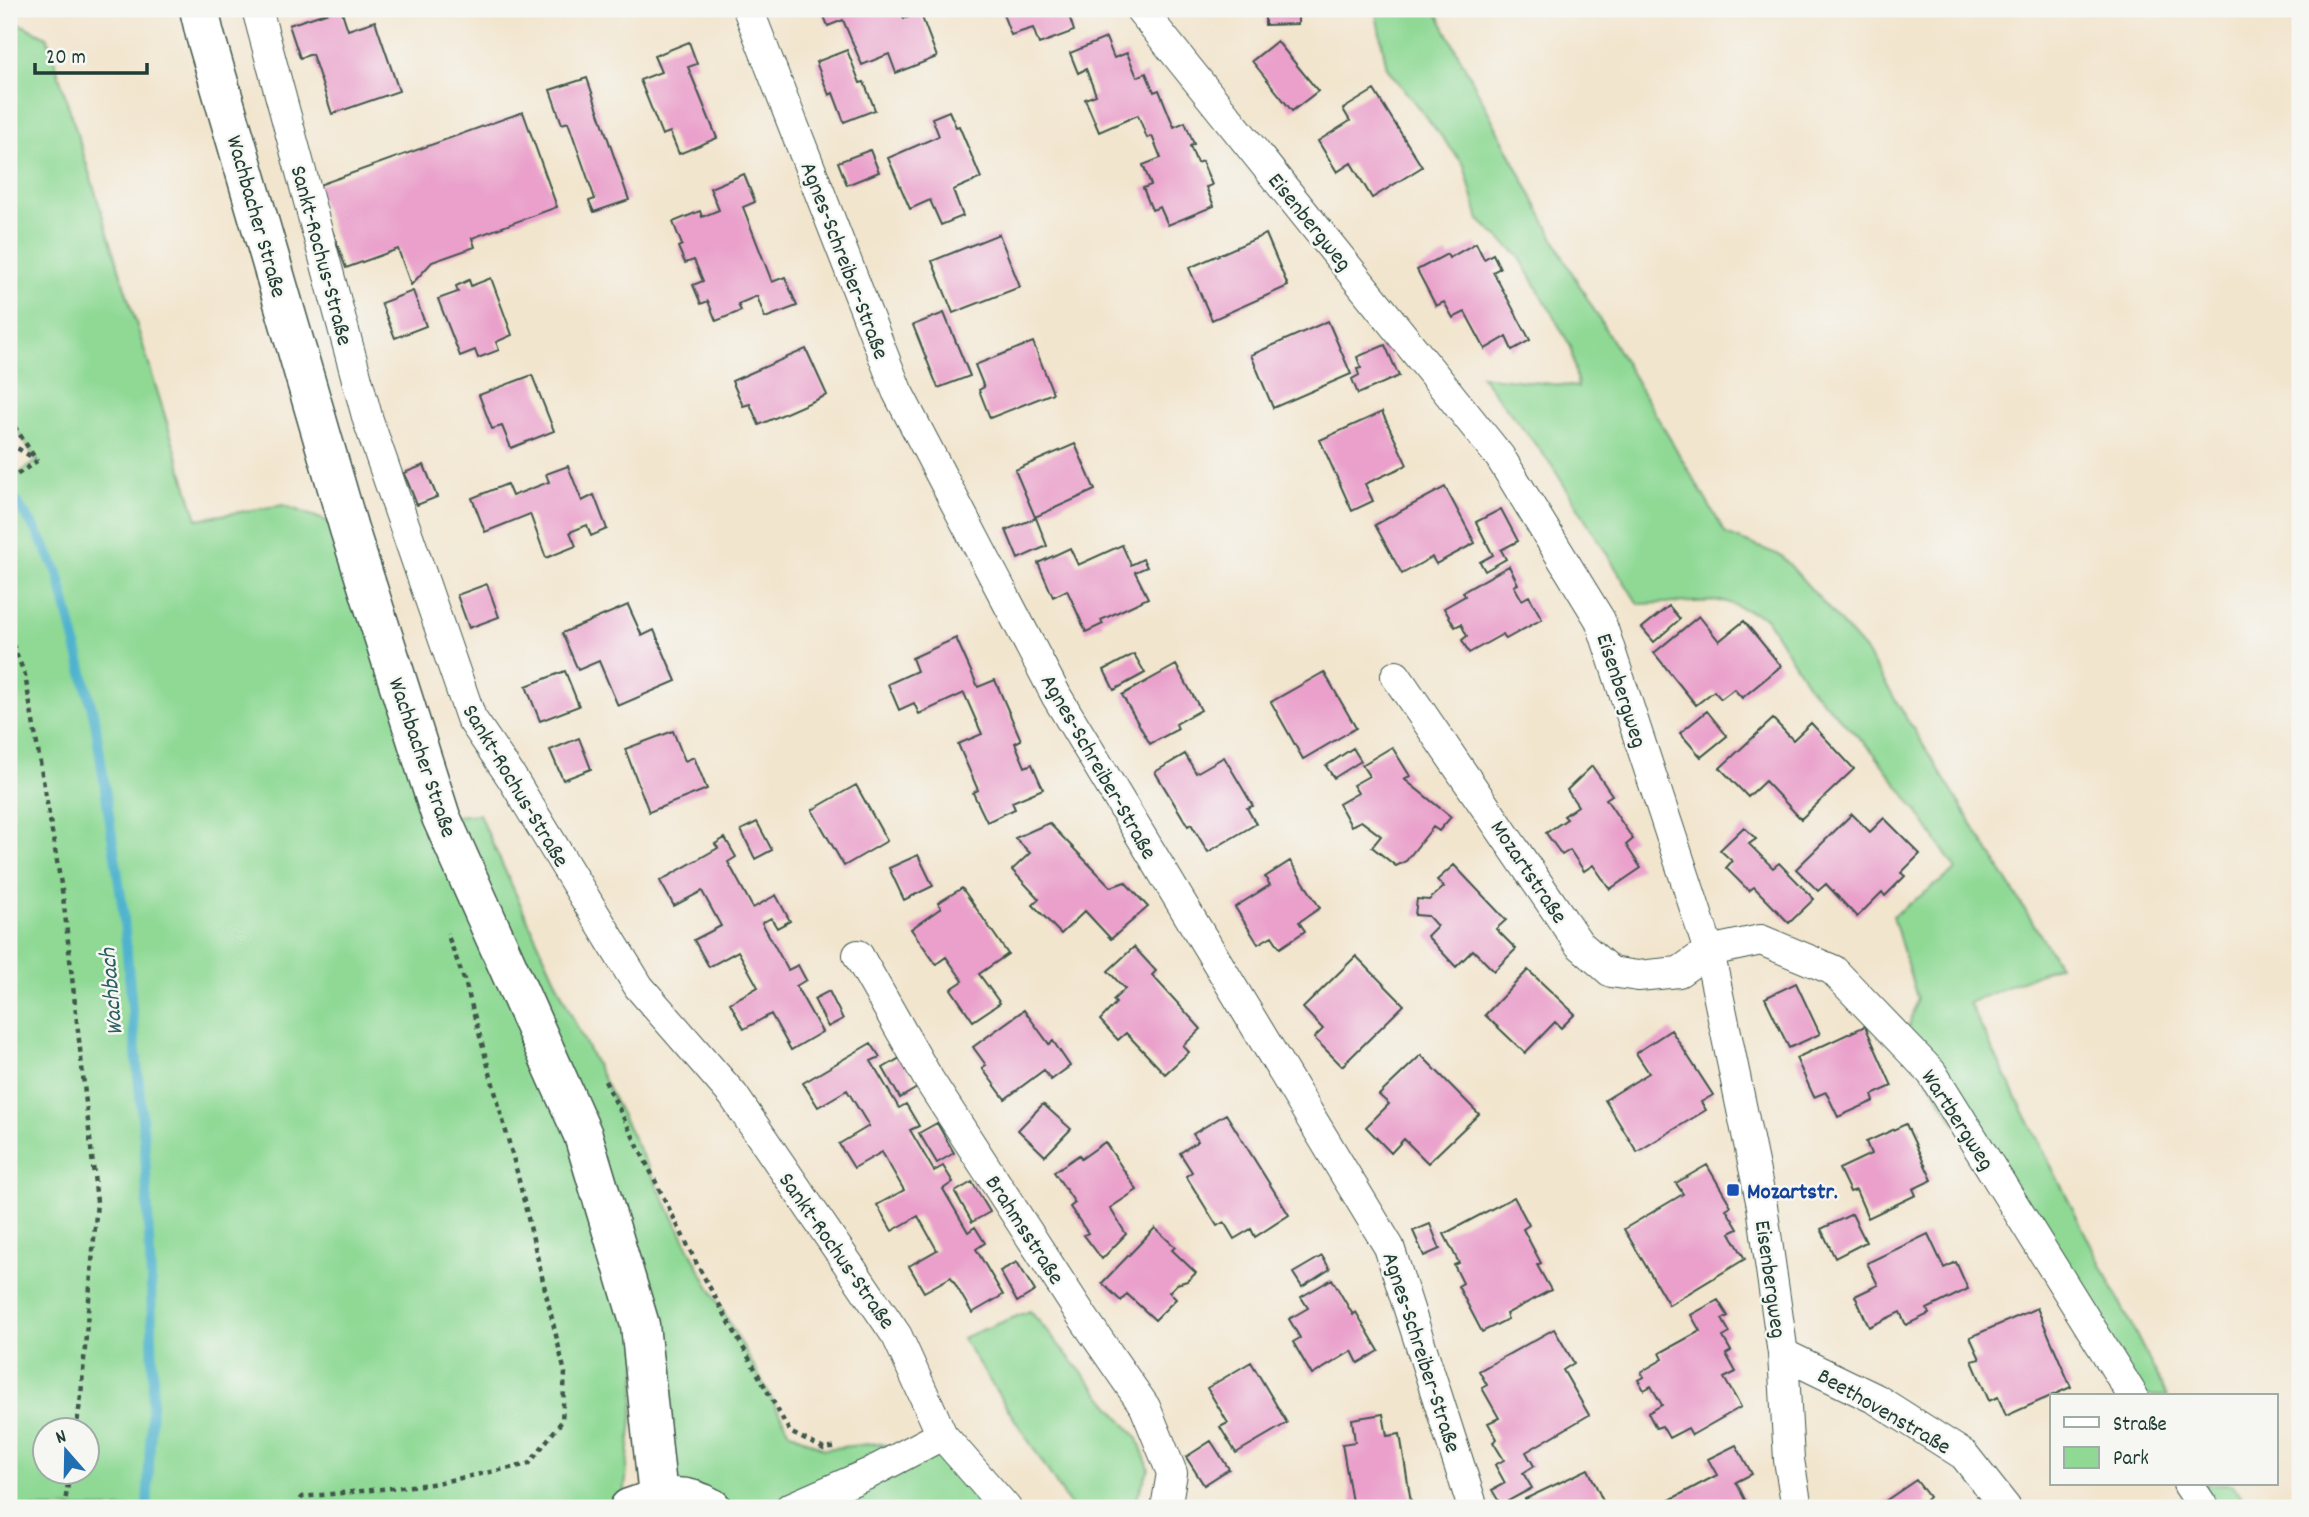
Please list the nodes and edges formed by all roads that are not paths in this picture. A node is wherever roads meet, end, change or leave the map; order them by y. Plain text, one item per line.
1 (200, 9) edge
2 (257, 9) edge
3 (748, 9) edge
4 (1140, 9) edge
5 (1396, 676) dead end
6 (1709, 951) junction
7 (858, 955) dead end
8 (1783, 1354) junction
9 (2132, 1394) edge
10 (942, 1435) junction
11 (870, 1473) junction
12 (2189, 1486) edge
13 (644, 1503) edge
14 (712, 1508) edge
15 (790, 1508) edge
16 (830, 1508) edge
17 (1006, 1508) edge
18 (1166, 1508) edge
19 (1474, 1508) edge
20 (1797, 1508) edge
21 (2006, 1508) edge
22 (2204, 1508) edge

1 - 13 street, Wachbacher Straße
2 - 10 street, Sankt-Rochus-Straße
3 - 19 street, Agnes-Schreiber-Straße
4 - 6 street, Eisenbergweg
5 - 6 street, Mozartstraße
6 - 8 street, Eisenbergweg
6 - 9 street, Wartbergweg
7 - 18 street, Brahmsstraße
8 - 20 street, Eisenbergweg
8 - 21 street, Beethovenstraße
10 - 11 street
10 - 17 street
11 - 15 street
11 - 16 street
12 - 22 street
13 - 14 street, Wachbacher Straße

